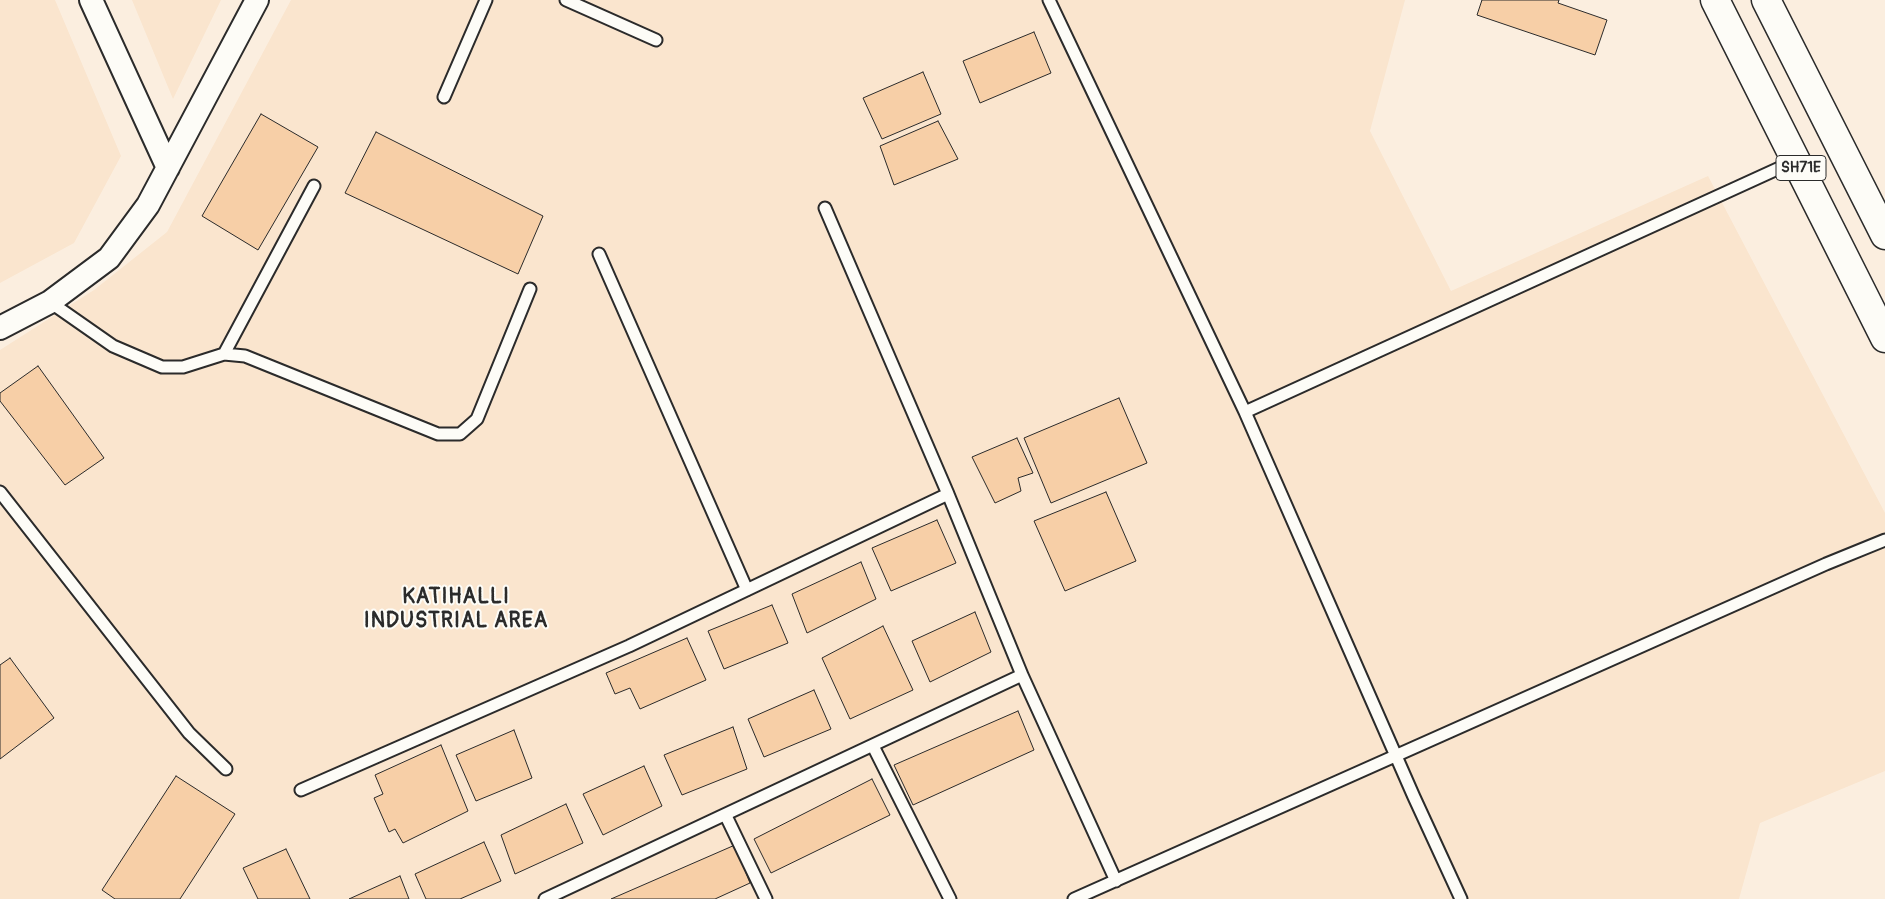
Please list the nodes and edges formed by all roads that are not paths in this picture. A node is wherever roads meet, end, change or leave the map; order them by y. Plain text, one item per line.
1 (91, 0) edge
2 (257, 0) edge
3 (486, 0) edge
4 (566, 0) edge
5 (1050, 0) edge
6 (1715, 0) edge
7 (1766, 0) edge
8 (656, 40) dead end
9 (444, 97) dead end
10 (1797, 160) junction
11 (168, 168) junction
12 (314, 186) dead end
13 (825, 208) dead end
14 (1885, 235) edge
15 (599, 254) dead end
16 (530, 289) dead end
17 (50, 302) junction
18 (0, 328) edge
19 (1885, 338) edge
20 (224, 354) junction
21 (1245, 412) junction
22 (0, 492) edge
23 (948, 494) junction
24 (1885, 540) edge
25 (747, 590) junction
26 (1022, 675) junction
27 (873, 746) junction
28 (1396, 755) junction
29 (226, 769) dead end
30 (301, 790) dead end
31 (726, 816) junction
32 (1116, 881) junction
33 (545, 899) edge
34 (766, 899) edge
35 (950, 899) edge
36 (1074, 899) edge
37 (1461, 899) edge

1 - 11 street
2 - 11 street
3 - 9 lane
4 - 8 lane
5 - 21 lane
6 - 10 main road, SH71E
7 - 14 main road, SH71E
10 - 19 main road, SH71E
10 - 21 lane
11 - 17 street
12 - 20 lane
13 - 23 lane
15 - 25 lane
16 - 20 lane
17 - 18 street
17 - 20 lane
21 - 28 lane
22 - 29 lane
23 - 25 lane
23 - 26 lane
24 - 28 lane
25 - 30 lane
26 - 27 lane
26 - 32 lane
27 - 31 lane
27 - 35 lane
28 - 32 lane
28 - 37 lane
31 - 33 lane
31 - 34 lane
32 - 36 lane

